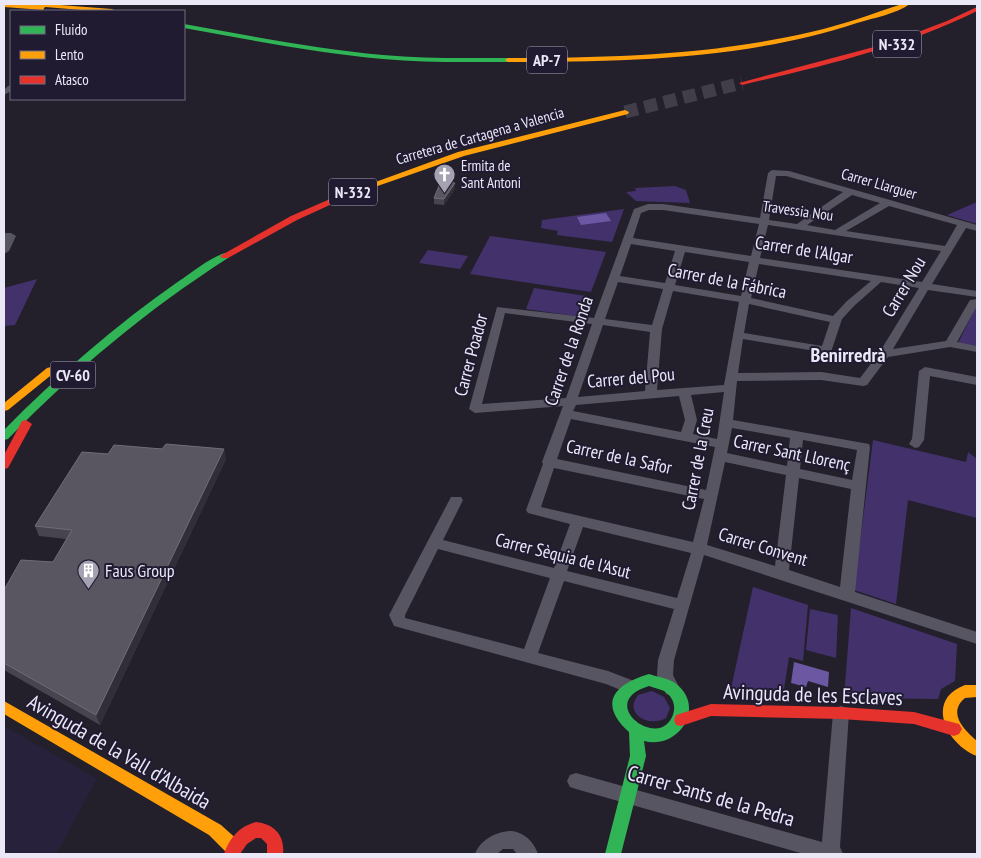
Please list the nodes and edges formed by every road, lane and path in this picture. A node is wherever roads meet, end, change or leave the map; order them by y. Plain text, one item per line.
1 (28, 4) edge
2 (893, 4) edge
3 (907, 4) edge
4 (4, 5) edge
5 (977, 9) edge
6 (67, 10) edge
7 (100, 10) edge
8 (185, 22) edge
9 (185, 26) edge
10 (742, 83) tunnel mouth
11 (625, 112) tunnel mouth
12 (772, 173) joint
13 (851, 191) junction
14 (888, 202) junction
15 (644, 208) joint
16 (764, 222) junction
17 (963, 224) junction
18 (800, 226) junction
19 (977, 228) edge
20 (838, 232) junction
21 (4, 236) edge
22 (626, 240) junction
23 (681, 248) junction
24 (947, 248) junction
25 (4, 251) edge
26 (754, 259) junction
27 (613, 278) junction
28 (878, 278) junction
29 (927, 285) junction
30 (669, 287) junction
31 (174, 288) junction
32 (977, 294) edge
33 (158, 298) junction
34 (745, 300) junction
35 (977, 302) edge
36 (834, 320) junction
37 (597, 322) junction
38 (656, 329) junction
39 (738, 335) junction
40 (950, 344) junction
41 (977, 349) edge
42 (75, 352) dead end
43 (884, 354) junction
44 (61, 362) dead end
45 (815, 376) joint
46 (977, 381) edge
47 (730, 382) junction
48 (684, 392) junction
49 (651, 395) junction
50 (571, 401) junction
51 (4, 408) edge
52 (475, 409) joint
53 (566, 414) junction
54 (727, 423) junction
55 (4, 436) edge
56 (686, 436) junction
57 (796, 436) junction
58 (915, 444) dead end
59 (721, 450) junction
60 (548, 462) junction
61 (4, 465) edge
62 (794, 473) junction
63 (858, 486) junction
64 (711, 496) junction
65 (456, 500) dead end
66 (533, 510) joint
67 (578, 522) junction
68 (435, 543) junction
69 (698, 548) junction
70 (782, 572) junction
71 (559, 574) junction
72 (847, 594) junction
73 (681, 605) junction
74 (977, 638) edge
75 (529, 656) junction
76 (666, 660) junction
77 (649, 680) junction
78 (625, 690) junction
79 (977, 690) edge
80 (675, 692) junction
81 (4, 707) edge
82 (949, 708) junction
83 (711, 710) junction
84 (841, 713) junction
85 (914, 718) junction
86 (682, 720) junction
87 (954, 729) junction
88 (636, 730) junction
89 (662, 735) junction
90 (977, 749) edge
91 (638, 756) junction
92 (576, 780) dead end
93 (628, 796) junction
94 (215, 830) junction
95 (247, 832) junction
96 (233, 851) edge
97 (275, 854) edge
98 (484, 854) edge
99 (529, 854) edge
100 (613, 854) edge
101 (831, 854) edge

1 - 7 main road
2 - 8 main road, AP-7
3 - 9 main road, AP-7
4 - 6 main road
5 - 10 main road, N-332
11 - 31 main road, Carretera de Cartagena a Valencia / N-332
12 - 13 street, Carrer Llarguer
12 - 16 street, Carrer de la Creu
13 - 14 street, Carrer Llarguer
13 - 18 street
14 - 17 street, Carrer Llarguer
14 - 20 street
15 - 16 street, Travessia Nou
15 - 22 street, Carrer de la Ronda
16 - 18 street, Travessia Nou
16 - 26 street, Carrer de la Creu
17 - 19 street, Carrer Llarguer
17 - 24 street, Carrer Nou
18 - 20 street, Travessia Nou
20 - 24 street, Travessia Nou
21 - 25 street
22 - 23 street, Carrer de l'Algar
22 - 27 street, Carrer de la Ronda
23 - 26 street, Carrer de l'Algar
23 - 30 street
24 - 29 street, Carrer Nou
26 - 28 street, Carrer de l'Algar
26 - 34 street, Carrer de la Creu
27 - 30 street, Carrer de la Fábrica
27 - 37 street, Carrer de la Ronda
28 - 29 street, Carrer de l'Algar
28 - 36 street
29 - 32 street, Carrer de l'Algar
29 - 43 street, Carrer Nou
30 - 34 street, Carrer de la Fábrica
30 - 38 street
31 - 33 main road, Carretera de Cartagena a Valencia / N-332
31 - 42 main road
33 - 55 main road, Carretera de Cartagena a Valencia / N-332
33 - 61 main road, CV-60
34 - 36 street, Carrer de la Fábrica
34 - 39 street, Carrer de la Creu
35 - 40 street
36 - 39 street
37 - 38 street
37 - 50 street, Carrer de la Ronda
37 - 52 street, Carrer Poador
38 - 49 street
39 - 47 street, Carrer de la Creu
40 - 41 street
40 - 43 street
43 - 45 street, Carrer Nou
44 - 51 main road
45 - 47 street, Carrer del Pou
46 - 58 street
47 - 48 street, Carrer del Pou
47 - 54 street, Carrer de la Creu
48 - 49 street, Carrer del Pou
48 - 56 street
49 - 50 street, Carrer del Pou
50 - 52 street, Carrer del Pou
50 - 53 street, Carrer de la Ronda
53 - 56 street, Carrer Sant Llorenç
53 - 60 street, Carrer de la Ronda
54 - 57 street
54 - 59 street, Carrer de la Creu
56 - 59 street, Carrer Sant Llorenç
57 - 62 street
57 - 63 street
59 - 62 street, Carrer Sant Llorenç
59 - 64 street, Carrer de la Creu
60 - 64 street, Carrer de la Safor
60 - 66 street, Carrer de la Ronda
62 - 63 street, Carrer Sant Llorenç
62 - 70 street
63 - 72 street
64 - 69 street, Carrer de la Creu
65 - 68 street
66 - 67 street, Carrer Convent
67 - 69 street, Carrer Convent
67 - 71 street
68 - 71 street, Carrer Sèquia de l'Asut
68 - 75 street
69 - 70 street, Carrer Convent
69 - 73 street, Carrer de la Creu
70 - 72 street, Carrer Convent
71 - 73 street, Carrer Sèquia de l'Asut
71 - 75 street
72 - 74 street, Carrer Convent
73 - 76 street, Carrer de la Creu
75 - 78 street
76 - 77 street
76 - 80 street
77 - 78 main road
77 - 80 main road
78 - 88 main road
79 - 82 main road
80 - 83 main road, Avinguda de les Esclaves
80 - 86 main road
81 - 94 main road, Avinguda de la Vall d'Albaida
82 - 85 main road, Avinguda de les Esclaves
82 - 87 main road
83 - 84 main road, Avinguda de les Esclaves
83 - 86 main road, Avinguda de les Esclaves
84 - 85 main road, Avinguda de les Esclaves
84 - 101 street
85 - 87 main road, Avinguda de les Esclaves
86 - 89 main road
87 - 90 main road
88 - 89 main road
88 - 91 main road
89 - 91 main road
91 - 93 main road
92 - 93 street, Carrer Sants de la Pedra
93 - 100 main road
93 - 101 street, Carrer Sants de la Pedra
94 - 95 main road, Avinguda de la Vall d'Albaida
94 - 96 main road, Avinguda de la Vall d'Albaida
95 - 96 main road
95 - 97 main road, Avinguda de la Vall d'Albaida
98 - 99 street

